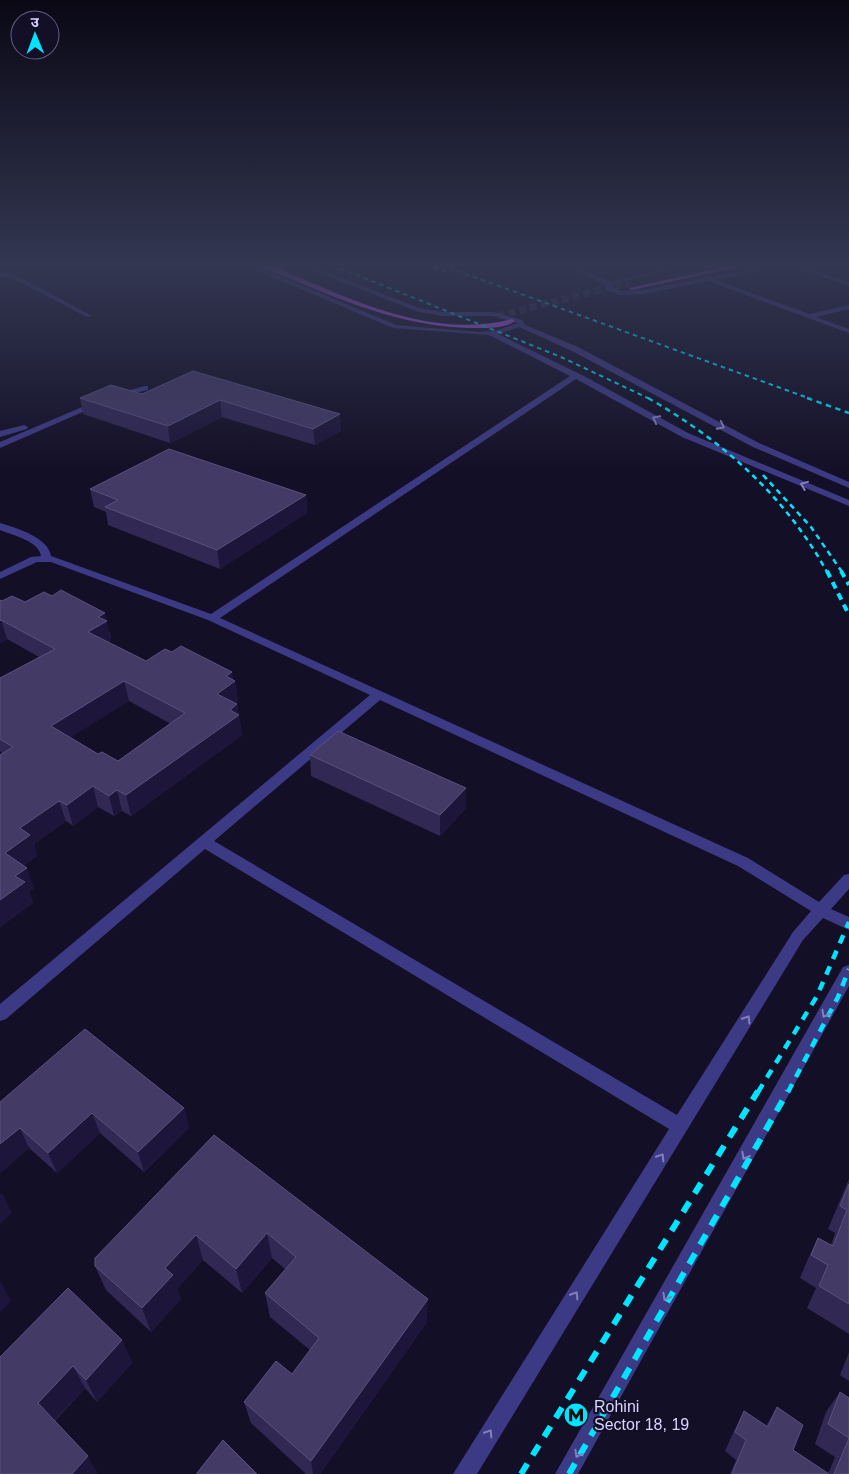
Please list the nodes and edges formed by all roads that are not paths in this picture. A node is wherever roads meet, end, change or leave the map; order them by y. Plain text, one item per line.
1 (492, 334) edge
2 (539, 334) edge
3 (575, 376) junction
4 (145, 388) dead end
5 (72, 415) junction
6 (0, 434) edge
7 (0, 445) edge
8 (849, 485) edge
9 (849, 503) edge
10 (0, 526) edge
11 (46, 558) junction
12 (0, 576) edge
13 (212, 618) junction
14 (378, 695) junction
15 (203, 841) junction
16 (849, 880) edge
17 (822, 911) junction
18 (849, 924) edge
19 (849, 972) edge
20 (0, 1014) edge
21 (680, 1126) junction
22 (464, 1474) edge
23 (566, 1474) edge

1 - 3 street
2 -> 8 street
9 -> 3 street
3 - 13 street
4 - 5 street
5 - 6 street
5 - 7 street
10 - 11 street
11 - 12 street
11 - 13 street
13 - 14 street
14 - 15 street
14 - 17 street
15 - 20 street
15 - 21 street
16 - 17 street
17 - 18 street
21 -> 17 street
19 -> 23 street
22 -> 21 street

